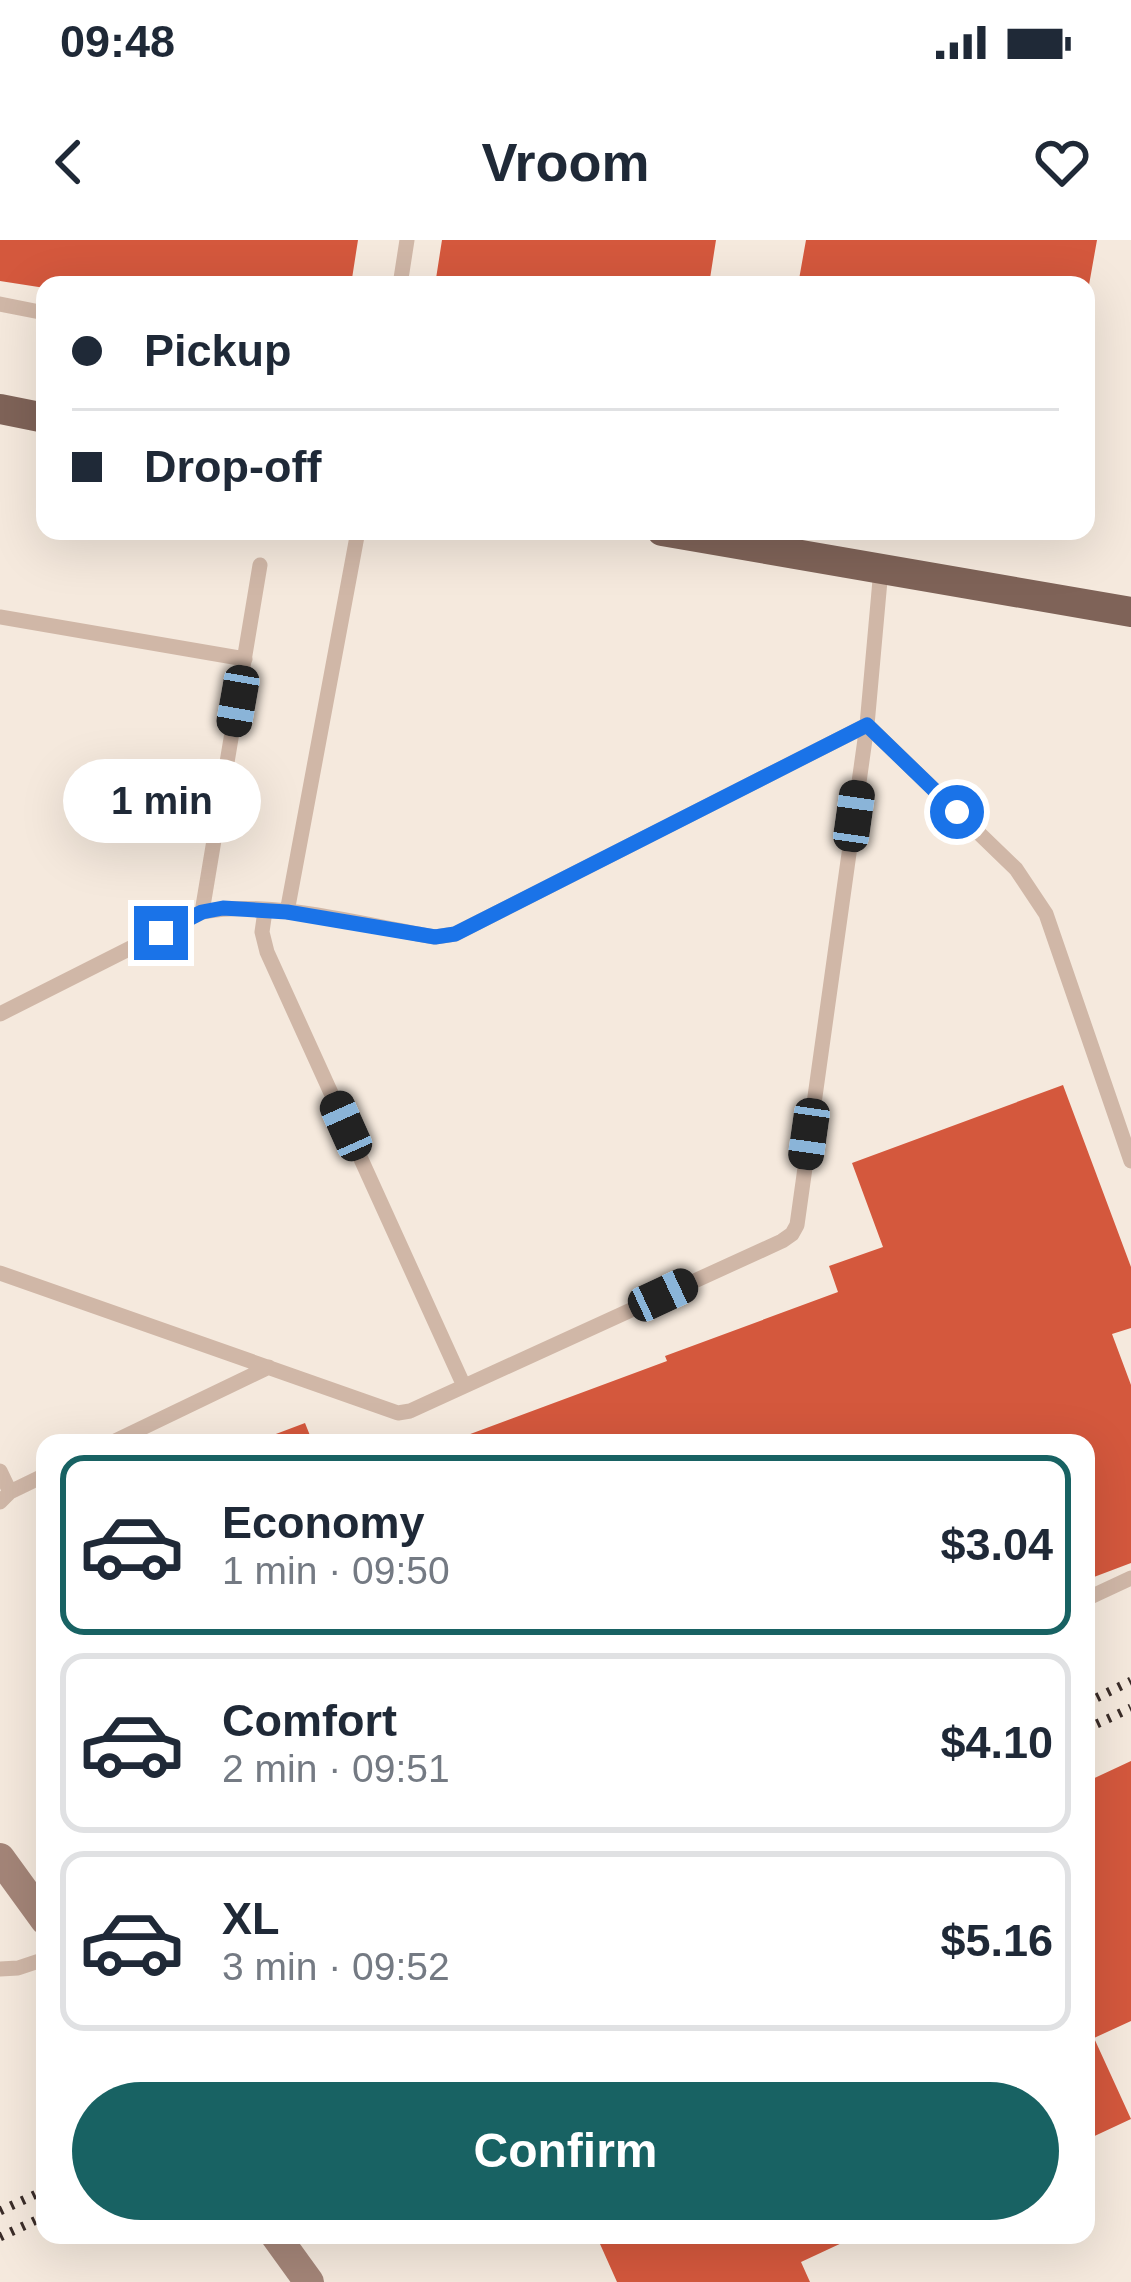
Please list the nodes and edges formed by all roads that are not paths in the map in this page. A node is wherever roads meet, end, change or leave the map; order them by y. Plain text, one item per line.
1 (407, 240) edge
2 (401, 276) edge
3 (0, 304) edge
4 (36, 311) edge
5 (0, 409) edge
6 (36, 416) edge
7 (356, 540) edge
8 (741, 540) edge
9 (260, 565) dead end
10 (881, 569) junction
11 (1131, 612) edge
12 (0, 617) edge
13 (245, 659) junction
14 (867, 725) junction
15 (265, 911) junction
16 (202, 912) junction
17 (287, 912) junction
18 (0, 1014) edge
19 (1131, 1161) edge
20 (0, 1273) edge
21 (268, 1367) junction
22 (464, 1386) junction
23 (130, 1434) edge
24 (0, 1471) edge
25 (36, 1480) edge
26 (5, 1497) edge
27 (1131, 1578) edge
28 (1095, 1595) edge
29 (0, 1858) edge
30 (36, 1908) edge
31 (36, 1962) edge
32 (0, 1969) edge
33 (282, 2244) edge
34 (309, 2282) edge

1 - 2 lane
3 - 4 lane
5 - 6 main road
7 - 17 lane
8 - 10 main road
9 - 13 lane
10 - 11 main road
10 - 14 lane
12 - 13 lane
13 - 16 lane
14 - 17 lane
14 - 19 lane
14 - 22 lane
15 - 16 lane
15 - 17 lane
15 - 22 lane
16 - 18 lane
20 - 21 lane
21 - 22 lane
21 - 23 lane
24 - 26 lane
25 - 26 lane
27 - 28 lane
29 - 30 main road
31 - 32 lane
33 - 34 main road

